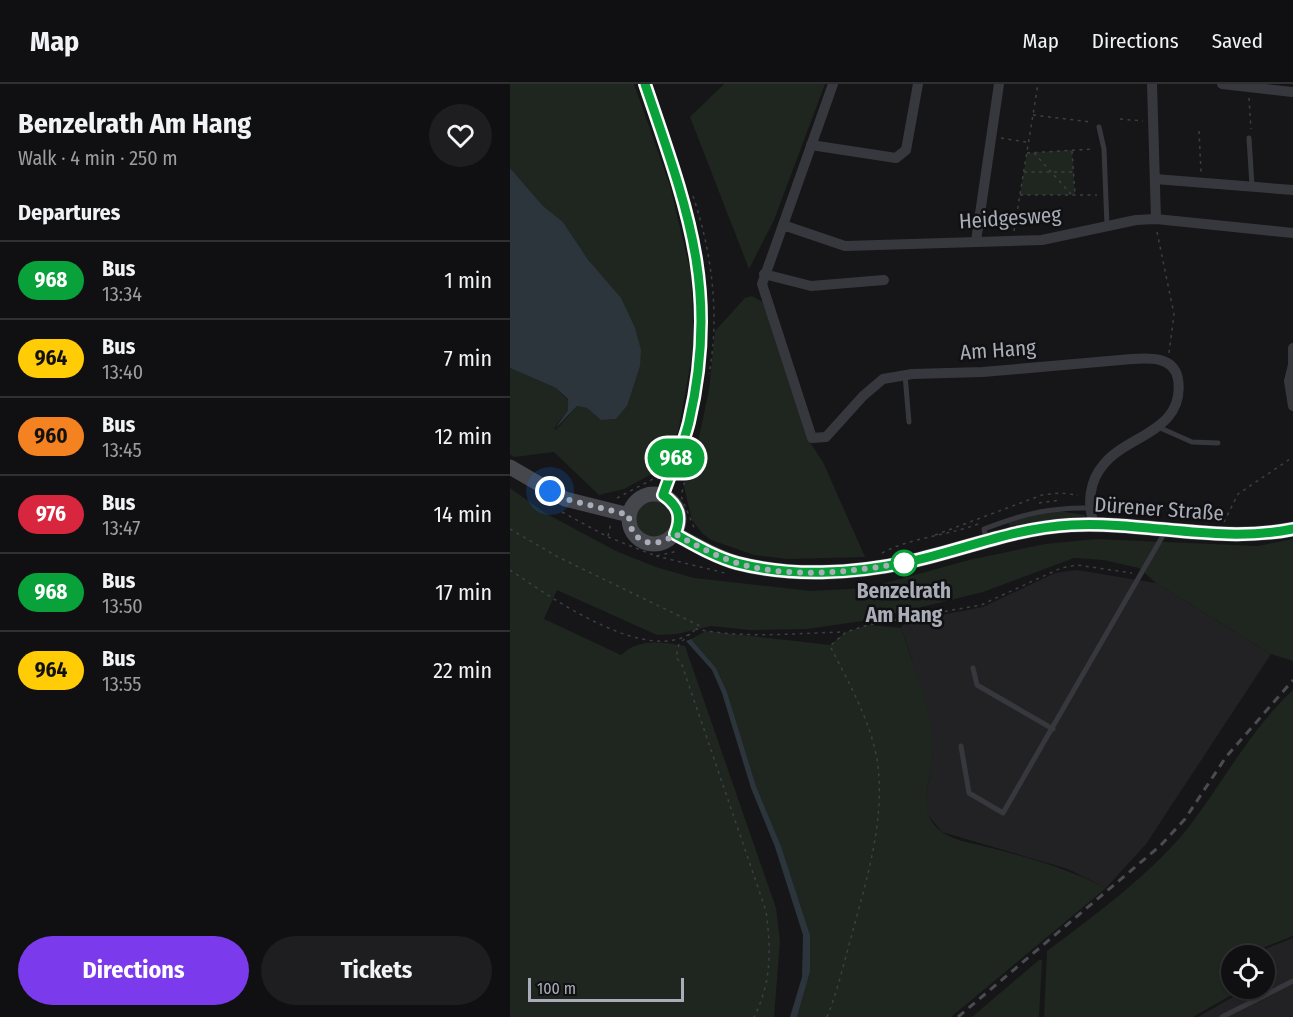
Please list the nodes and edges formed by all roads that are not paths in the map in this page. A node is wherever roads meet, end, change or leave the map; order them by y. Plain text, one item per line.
1 (645, 84) edge
2 (833, 84) edge
3 (918, 84) edge
4 (999, 84) edge
5 (1152, 84) edge
6 (1222, 84) edge
7 (1292, 92) edge
8 (1099, 127) road end
9 (1249, 138) road end
10 (811, 146) junction
11 (1155, 179) junction
12 (1252, 186) junction
13 (1293, 190) edge
14 (1156, 219) junction
15 (783, 225) junction
16 (1107, 226) junction
17 (1293, 233) edge
18 (976, 241) junction
19 (763, 279) junction
20 (884, 280) dead end
21 (1293, 348) edge
22 (1293, 364) edge
23 (905, 375) junction
24 (1293, 406) edge
25 (909, 422) dead end
26 (1158, 427) junction
27 (1218, 443) dead end
28 (510, 467) edge
29 (665, 489) junction
30 (1089, 504) junction
31 (621, 513) junction
32 (1094, 524) junction
33 (1293, 529) edge
34 (1166, 530) junction
35 (680, 536) junction
36 (986, 540) junction
37 (973, 668) dead end
38 (1053, 729) junction
39 (961, 746) dead end
40 (1293, 981) edge
41 (1222, 1017) edge

1 - 29 street
2 - 10 street
3 - 10 street
4 - 18 street
5 - 11 street
6 - 7 street
8 - 16 lane
9 - 12 lane
10 - 15 street
11 - 12 street
11 - 14 street
12 - 13 street
14 - 16 street, Heidgesweg
14 - 17 street, Heidgesweg
15 - 18 street, Heidgesweg
15 - 19 street
16 - 18 street, Heidgesweg
19 - 20 street
19 - 23 street, Am Hang
21 - 22 street
22 - 24 street
23 - 25 lane
23 - 26 street, Am Hang
26 - 27 lane
26 - 30 street
28 - 31 main road
29 - 31 main road
29 - 35 main road
30 - 32 street
30 - 36 lane
31 - 35 main road
32 - 34 main road, Dürener Straße
32 - 36 main road, Dürener Straße
33 - 34 main road, Dürener Straße
34 - 38 lane
35 - 36 main road, Dürener Straße
37 - 38 lane
38 - 39 lane
40 - 41 lane

